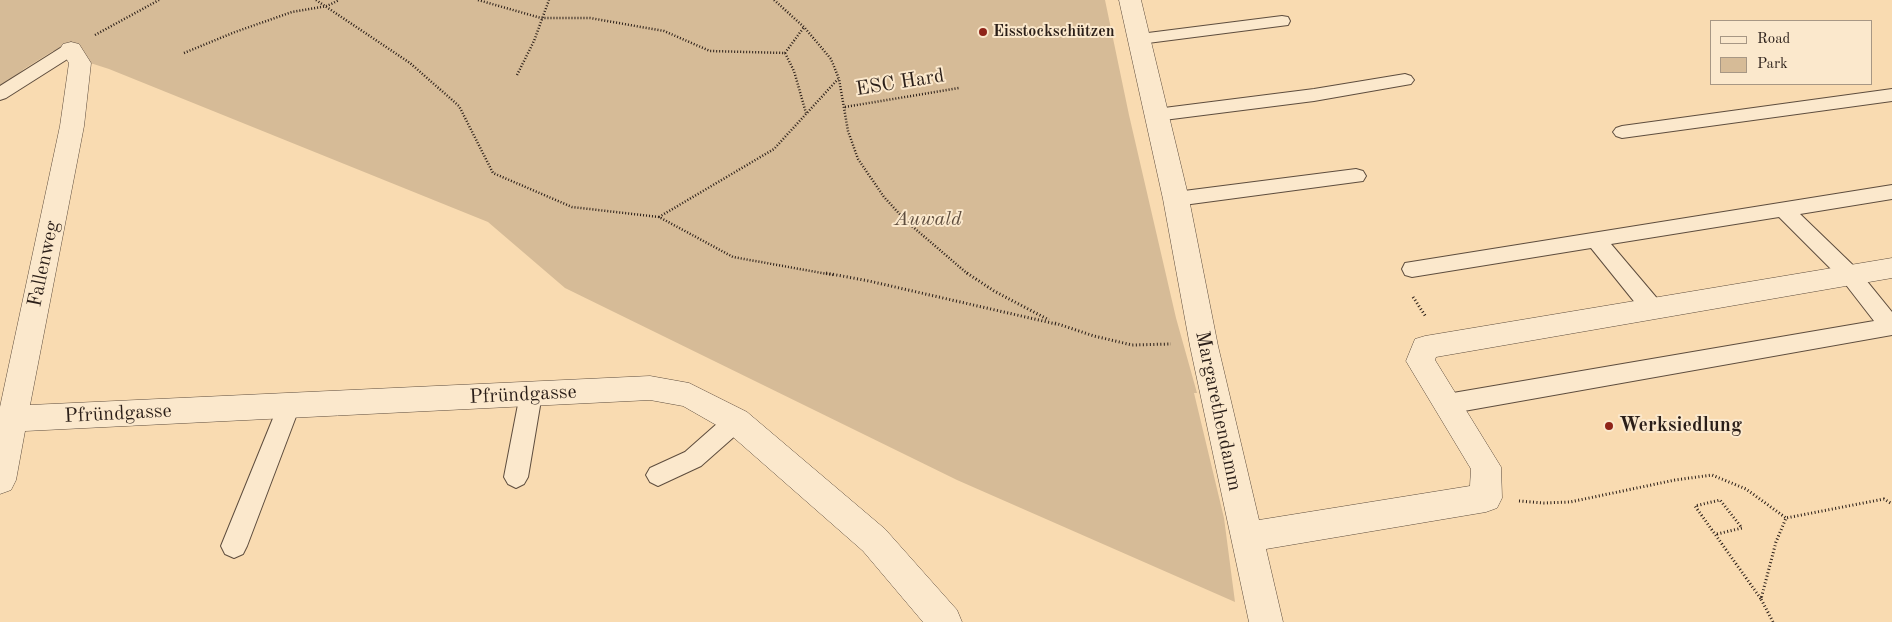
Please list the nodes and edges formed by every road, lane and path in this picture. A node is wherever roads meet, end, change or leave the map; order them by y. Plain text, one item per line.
1 (143, 0) edge
2 (159, 0) edge
3 (316, 0) edge
4 (339, 0) edge
5 (478, 0) edge
6 (549, 0) edge
7 (774, 0) edge
8 (1130, 0) edge
9 (327, 6) junction
10 (144, 7) junction
11 (541, 18) junction
12 (1282, 21) dead end
13 (804, 26) junction
14 (1140, 39) junction
15 (71, 49) junction
16 (184, 53) dead end
17 (785, 53) junction
18 (517, 75) dead end
19 (839, 79) junction
20 (1405, 80) dead end
21 (959, 88) dead end
22 (0, 94) edge
23 (1892, 95) edge
24 (845, 107) junction
25 (806, 113) junction
26 (1156, 115) junction
27 (1622, 132) dead end
28 (1356, 176) dead end
29 (1892, 192) edge
30 (1176, 199) junction
31 (1784, 210) junction
32 (659, 217) junction
33 (1596, 240) junction
34 (1892, 268) edge
35 (1412, 269) joint
36 (1850, 275) junction
37 (1653, 309) junction
38 (1056, 324) junction
39 (1892, 326) edge
40 (1442, 344) junction
41 (1204, 346) junction
42 (530, 394) junction
43 (1447, 404) junction
44 (289, 406) junction
45 (12, 418) junction
46 (736, 421) junction
47 (658, 475) dead end
48 (516, 477) dead end
49 (0, 480) edge
50 (1486, 498) junction
51 (1892, 504) edge
52 (1786, 518) junction
53 (1716, 534) junction
54 (1246, 537) junction
55 (234, 546) dead end
56 (1761, 599) junction
57 (945, 622) edge
58 (1266, 622) edge
59 (1773, 622) edge

1 - 10 path
2 - 10 path
3 - 9 path
4 - 9 path
5 - 11 path
6 - 11 path
7 - 13 path
8 - 14 street, Margarethendamm
9 - 16 path
9 - 32 path
10 - 15 path
11 - 17 path
11 - 18 path
12 - 14 lane
13 - 17 path
13 - 19 path
14 - 26 street, Margarethendamm
15 - 22 lane
15 - 45 street, Fallenweg
17 - 25 path
19 - 24 path
19 - 25 path
20 - 26 lane
21 - 24 path, ESC Hard
23 - 27 lane
24 - 38 path
25 - 32 path
26 - 30 street, Margarethendamm
28 - 30 lane
29 - 31 lane
30 - 41 street, Margarethendamm
31 - 33 lane
31 - 36 lane
32 - 38 path
33 - 35 lane
33 - 37 lane
34 - 36 street
35 - 40 path
36 - 37 street
36 - 39 lane
37 - 40 street
38 - 41 path
39 - 43 lane
40 - 43 street
41 - 54 street, Margarethendamm
42 - 44 street, Pfründgasse
42 - 46 street, Pfründgasse
42 - 48 lane
43 - 50 street
44 - 45 street, Pfründgasse
44 - 55 lane
45 - 49 street, Fallenweg
46 - 47 lane
46 - 57 street, Pfründgasse
50 - 52 path
50 - 54 street
51 - 52 path
52 - 56 path
53 - 53 path
53 - 56 path
54 - 58 street, Margarethendamm
56 - 59 path

